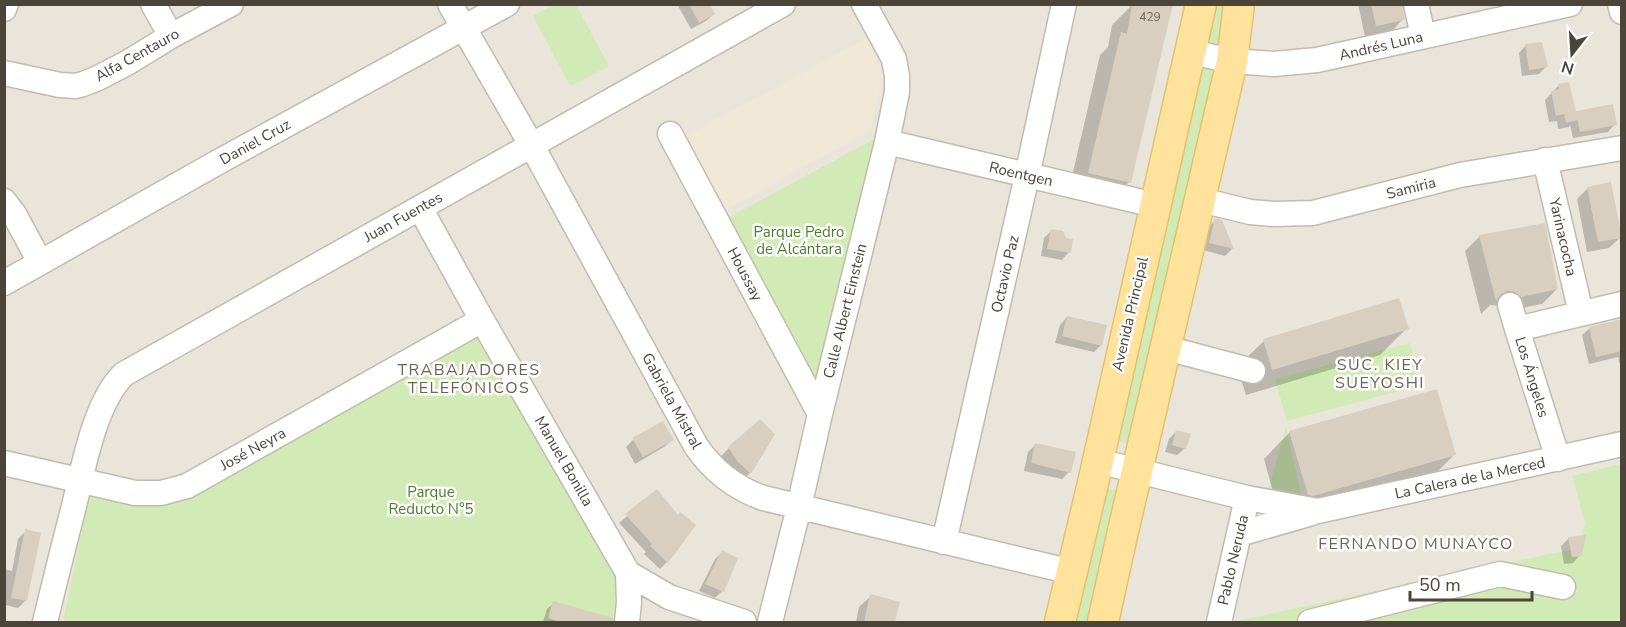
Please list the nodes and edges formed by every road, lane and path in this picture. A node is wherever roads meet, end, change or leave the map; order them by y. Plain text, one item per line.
1 (153, 4) edge
2 (231, 4) edge
3 (450, 4) edge
4 (507, 4) edge
5 (783, 4) edge
6 (864, 4) edge
7 (1064, 4) edge
8 (1201, 4) edge
9 (1239, 4) edge
10 (1416, 4) edge
11 (1569, 4) edge
12 (1620, 4) edge
13 (1622, 12) edge
14 (464, 28) junction
15 (171, 36) junction
16 (1423, 36) junction
17 (1191, 52) junction
18 (1232, 61) junction
19 (4, 73) edge
20 (670, 134) dead end
21 (886, 142) junction
22 (532, 146) junction
23 (1622, 148) edge
24 (1545, 160) junction
25 (1027, 176) junction
26 (1201, 200) junction
27 (4, 201) edge
28 (1155, 205) junction
29 (420, 208) junction
30 (40, 262) junction
31 (4, 283) edge
32 (1622, 304) edge
33 (1510, 305) dead end
34 (1581, 313) junction
35 (482, 320) junction
36 (1517, 329) junction
37 (1166, 348) junction
38 (1253, 371) dead end
39 (820, 414) junction
40 (1622, 444) edge
41 (1558, 459) junction
42 (1098, 461) junction
43 (4, 463) edge
44 (1137, 470) junction
45 (80, 480) junction
46 (1247, 498) junction
47 (799, 507) junction
48 (1318, 511) junction
49 (1239, 534) junction
50 (944, 542) junction
51 (1072, 572) junction
52 (628, 573) junction
53 (1563, 587) dead end
54 (45, 622) edge
55 (627, 622) edge
56 (744, 622) edge
57 (770, 622) edge
58 (1060, 622) edge
59 (1103, 622) edge
60 (1219, 622) edge
61 (1310, 622) edge

1 - 15 street
2 - 15 street, Alfa Centauro
3 - 14 street, Gabriela Mistral
4 - 14 street, Daniel Cruz
5 - 22 street, Juan Fuentes
6 - 21 street, Calle Albert Einstein
7 - 25 street, Octavio Paz
8 - 17 main road, Avenida Principal
9 - 18 main road
10 - 16 street
11 - 16 street, Andrés Luna
12 - 13 street
14 - 22 street, Gabriela Mistral
14 - 30 street, Daniel Cruz
15 - 19 street, Alfa Centauro
16 - 18 street, Andrés Luna
17 - 18 street, Andrés Luna
17 - 28 main road, Avenida Principal
18 - 26 main road
20 - 39 street, Houssay
21 - 25 street, Roentgen
21 - 39 street, Calle Albert Einstein
22 - 29 street, Juan Fuentes
22 - 47 street, Gabriela Mistral
23 - 24 street, Samiria
24 - 26 street, Samiria
24 - 34 street, Yarinacocha
25 - 28 street, Roentgen
25 - 50 street, Octavio Paz
26 - 37 main road
27 - 30 street
28 - 42 main road, Avenida Principal
29 - 35 street, Manuel Bonilla
29 - 45 street, Juan Fuentes
30 - 31 street, Daniel Cruz
32 - 34 street, Los Ángeles
33 - 36 street
34 - 36 street, Los Ángeles
35 - 45 street, José Neyra
35 - 52 street, Manuel Bonilla
36 - 41 street, Los Ángeles
37 - 38 street
37 - 44 main road
39 - 47 street, Calle Albert Einstein
40 - 41 street, La Calera de la Merced
41 - 48 street, La Calera de la Merced
42 - 44 street, La Calera de la Merced
42 - 51 main road, Avenida Principal
43 - 45 street, José Neyra
44 - 46 street, La Calera de la Merced
44 - 59 main road
45 - 54 street, Juan Fuentes
46 - 48 street, La Calera de la Merced
46 - 49 street, Pablo Neruda
47 - 50 street, Gabriela Mistral
47 - 57 street, Calle Albert Einstein
48 - 49 street, La Calera de la Merced
49 - 60 street, Pablo Neruda
50 - 51 street, Gabriela Mistral
51 - 58 main road, Avenida Principal
52 - 55 street
52 - 56 street, Manuel Bonilla
53 - 61 street

